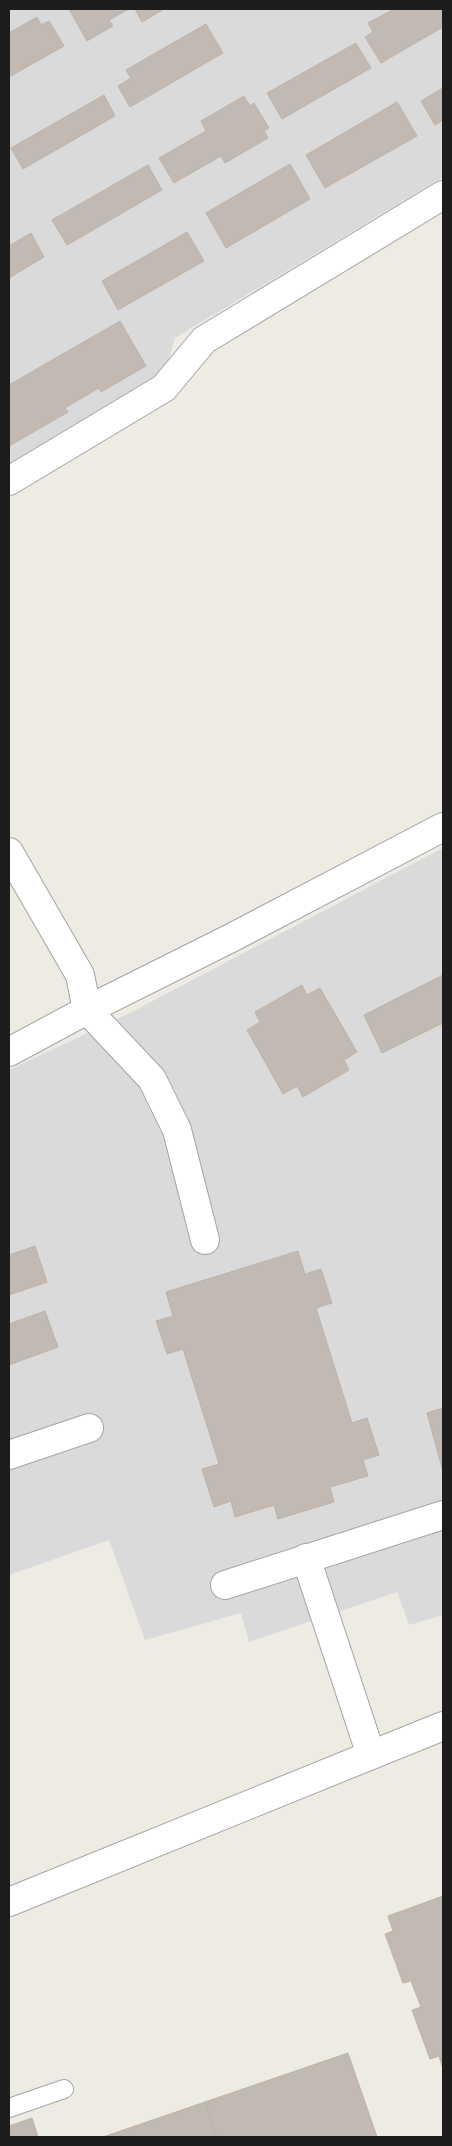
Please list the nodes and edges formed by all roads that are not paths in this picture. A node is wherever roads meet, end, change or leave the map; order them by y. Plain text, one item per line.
1 (443, 195) edge
2 (9, 481) edge
3 (443, 827) edge
4 (9, 852) edge
5 (87, 1010) junction
6 (9, 1052) edge
7 (205, 1240) dead end
8 (89, 1428) dead end
9 (9, 1455) edge
10 (443, 1516) edge
11 (306, 1558) junction
12 (225, 1585) dead end
13 (443, 1726) edge
14 (371, 1755) junction
15 (9, 1902) edge
16 (64, 2090) dead end
17 (9, 2108) edge

1 - 2 street
3 - 5 street
4 - 5 street
5 - 6 street
5 - 7 street
8 - 9 street
10 - 11 street
11 - 12 street
11 - 14 street
13 - 14 street
14 - 15 street
16 - 17 lane

